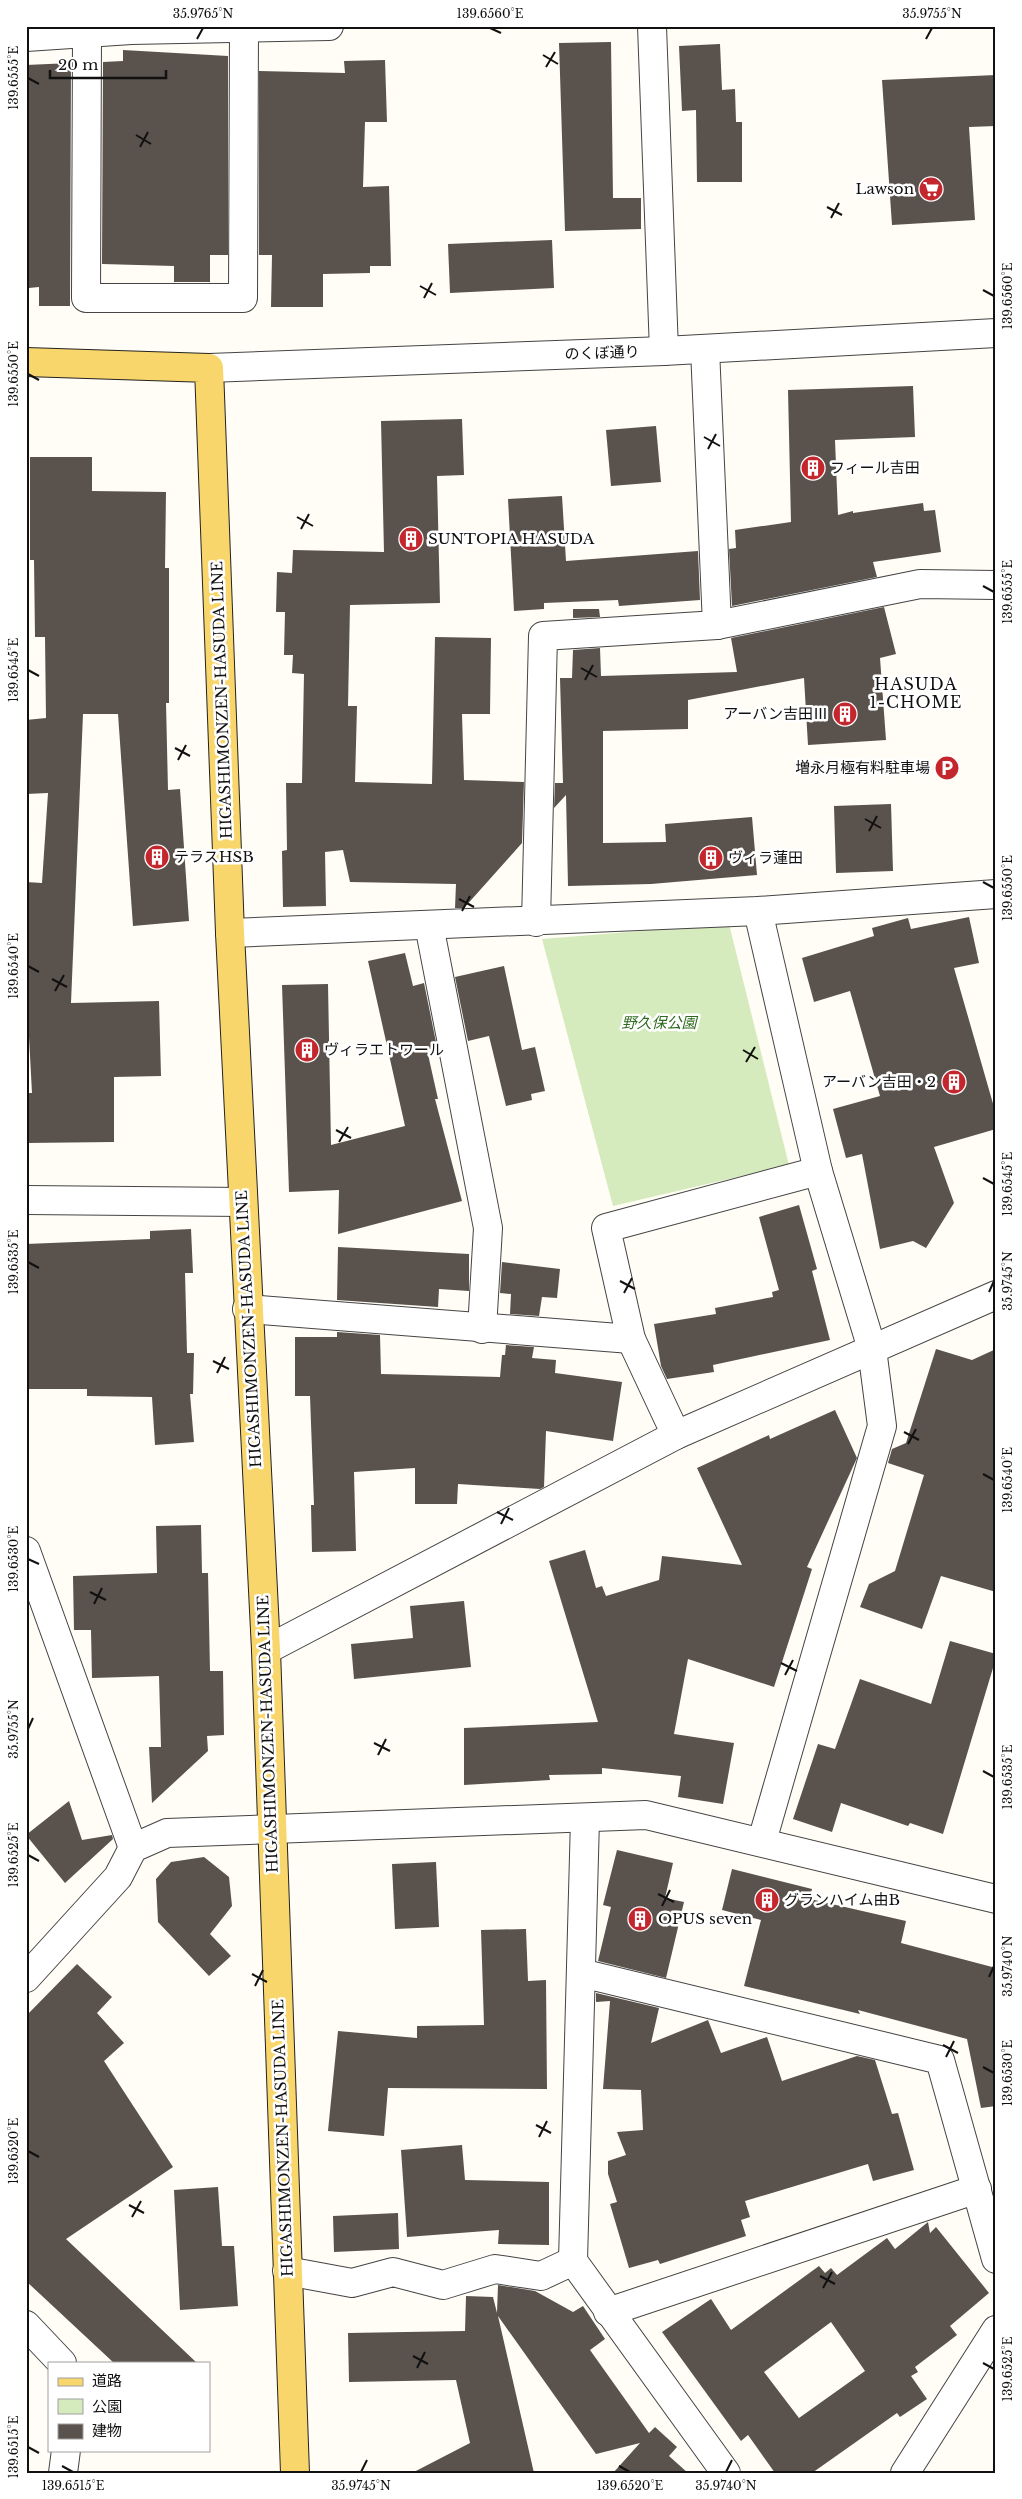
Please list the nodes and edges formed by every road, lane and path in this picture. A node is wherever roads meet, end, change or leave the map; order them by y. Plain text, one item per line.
1 (329, 26) edge
2 (652, 26) edge
3 (131, 28) edge
4 (244, 29) junction
5 (86, 33) junction
6 (26, 37) edge
7 (996, 334) edge
8 (705, 349) junction
9 (664, 351) junction
10 (26, 362) edge
11 (209, 368) junction
12 (996, 585) edge
13 (717, 624) junction
14 (996, 894) edge
15 (758, 910) junction
16 (536, 922) junction
17 (429, 925) junction
18 (230, 933) junction
19 (818, 1171) junction
20 (26, 1200) edge
21 (243, 1202) junction
22 (996, 1295) edge
23 (248, 1310) junction
24 (482, 1329) junction
25 (631, 1339) junction
26 (872, 1350) junction
27 (676, 1435) junction
28 (26, 1551) edge
29 (34, 1595) edge
30 (266, 1650) junction
31 (584, 1819) junction
32 (272, 1830) junction
33 (762, 1841) junction
34 (132, 1848) junction
35 (996, 1899) edge
36 (581, 1973) junction
37 (26, 1978) edge
38 (977, 2189) junction
39 (996, 2259) edge
40 (573, 2261) junction
41 (287, 2271) junction
42 (608, 2312) junction
43 (26, 2325) edge
44 (996, 2330) edge
45 (61, 2362) edge
46 (66, 2452) edge
47 (64, 2473) edge
48 (295, 2473) edge
49 (726, 2473) edge
50 (905, 2473) edge

1 - 4 street
2 - 9 street
3 - 4 street
3 - 5 street
4 - 5 street
5 - 6 street
7 - 8 street, のくぼ通り
8 - 9 street, のくぼ通り
8 - 13 street
9 - 11 street, のくぼ通り
10 - 11 main road
11 - 18 main road, HIGASHIMONZEN-HASUDA LINE
12 - 13 street
13 - 16 street
14 - 15 street
15 - 16 street
15 - 19 street
16 - 17 street
17 - 18 street
17 - 24 street
18 - 21 main road, HIGASHIMONZEN-HASUDA LINE
19 - 25 street
19 - 26 street
20 - 21 street
21 - 23 main road, HIGASHIMONZEN-HASUDA LINE
22 - 26 street
23 - 24 street
23 - 30 main road, HIGASHIMONZEN-HASUDA LINE
24 - 25 street
25 - 27 street
26 - 27 street
26 - 33 street
27 - 30 street
28 - 29 street
29 - 34 street
30 - 32 main road, HIGASHIMONZEN-HASUDA LINE
31 - 32 street
31 - 33 street
31 - 36 street
32 - 34 street
32 - 41 main road, HIGASHIMONZEN-HASUDA LINE
33 - 35 street
34 - 37 street
36 - 38 street
36 - 40 street
38 - 39 street
38 - 42 street
40 - 41 street
40 - 42 street
41 - 48 main road, HIGASHIMONZEN-HASUDA LINE
42 - 49 street
43 - 45 street
44 - 50 street
46 - 47 street

